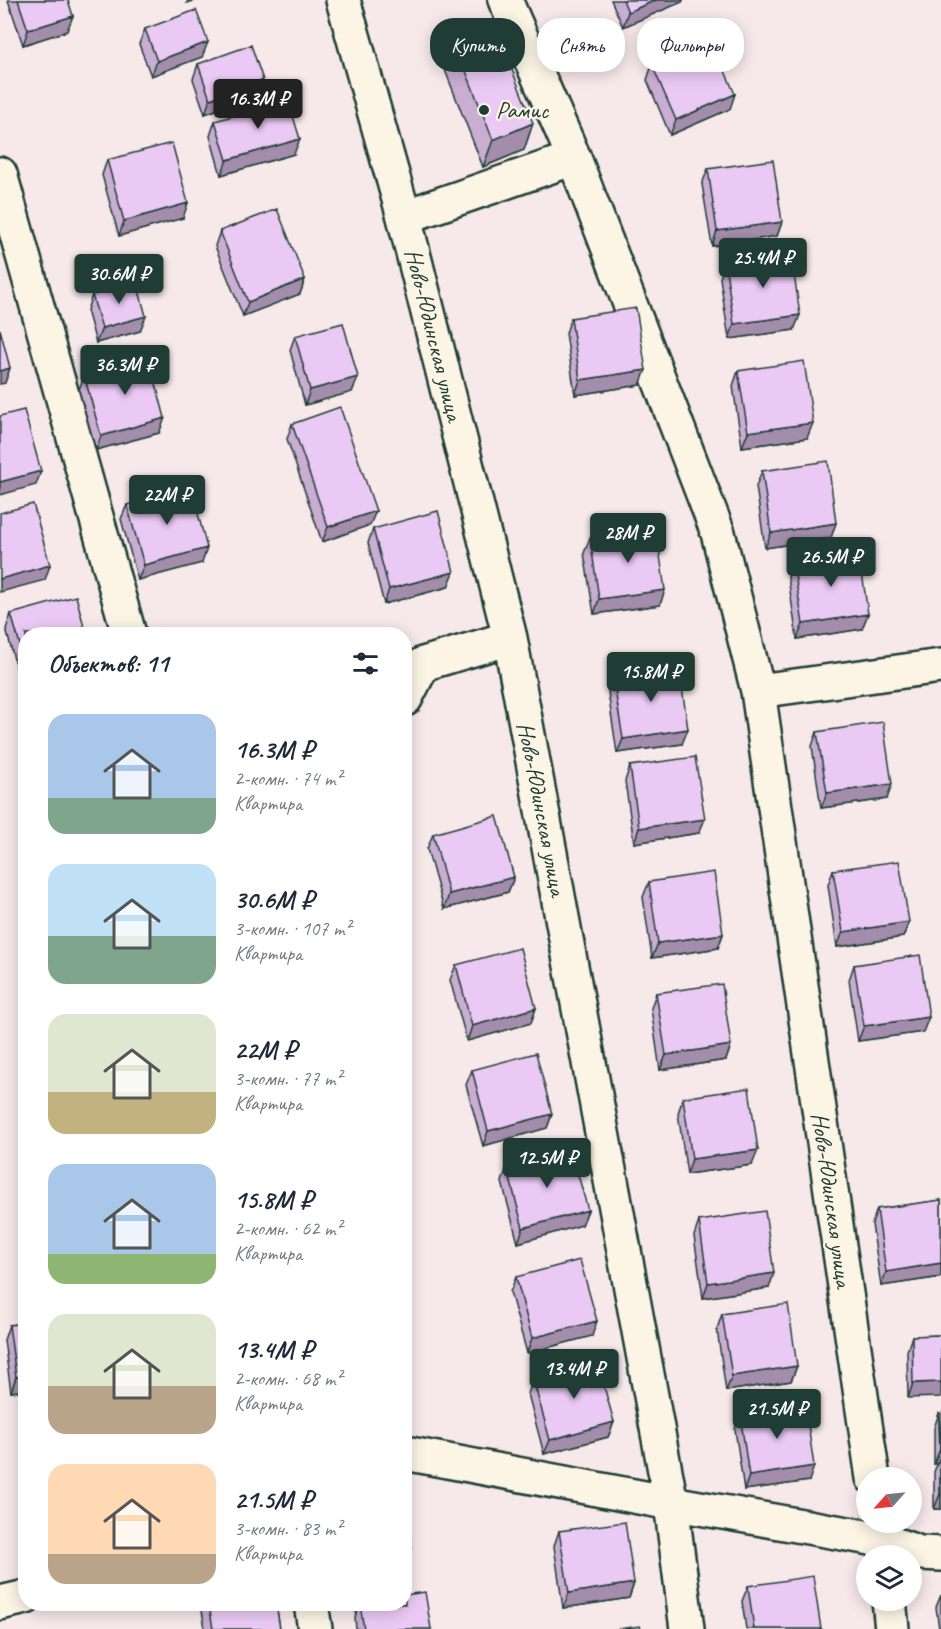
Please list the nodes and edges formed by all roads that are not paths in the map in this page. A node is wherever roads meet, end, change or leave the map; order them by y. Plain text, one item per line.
1 (343, 0) edge
2 (505, 0) edge
3 (574, 158) junction
4 (0, 174) edge
5 (404, 217) junction
6 (127, 627) edge
7 (510, 638) junction
8 (941, 666) edge
9 (412, 685) edge
10 (758, 691) junction
11 (412, 1454) edge
12 (871, 1467) edge
13 (671, 1503) junction
14 (882, 1539) edge
15 (941, 1554) edge
16 (18, 1599) edge
17 (0, 1603) edge
18 (312, 1611) edge
19 (890, 1611) edge
20 (315, 1629) edge
21 (687, 1629) edge
22 (892, 1629) edge

1 - 5 street, Ново-Юдинская улица
2 - 3 street, Ново-Юдинская улица
3 - 5 street
3 - 10 street, Ново-Юдинская улица
4 - 6 street
5 - 7 street, Ново-Юдинская улица
7 - 9 street
7 - 13 street, Ново-Юдинская улица
8 - 10 street
10 - 12 street, Ново-Юдинская улица
11 - 13 street
13 - 14 street
13 - 21 street, Ново-Юдинская улица
14 - 15 street
16 - 17 street
18 - 20 street
19 - 22 street

